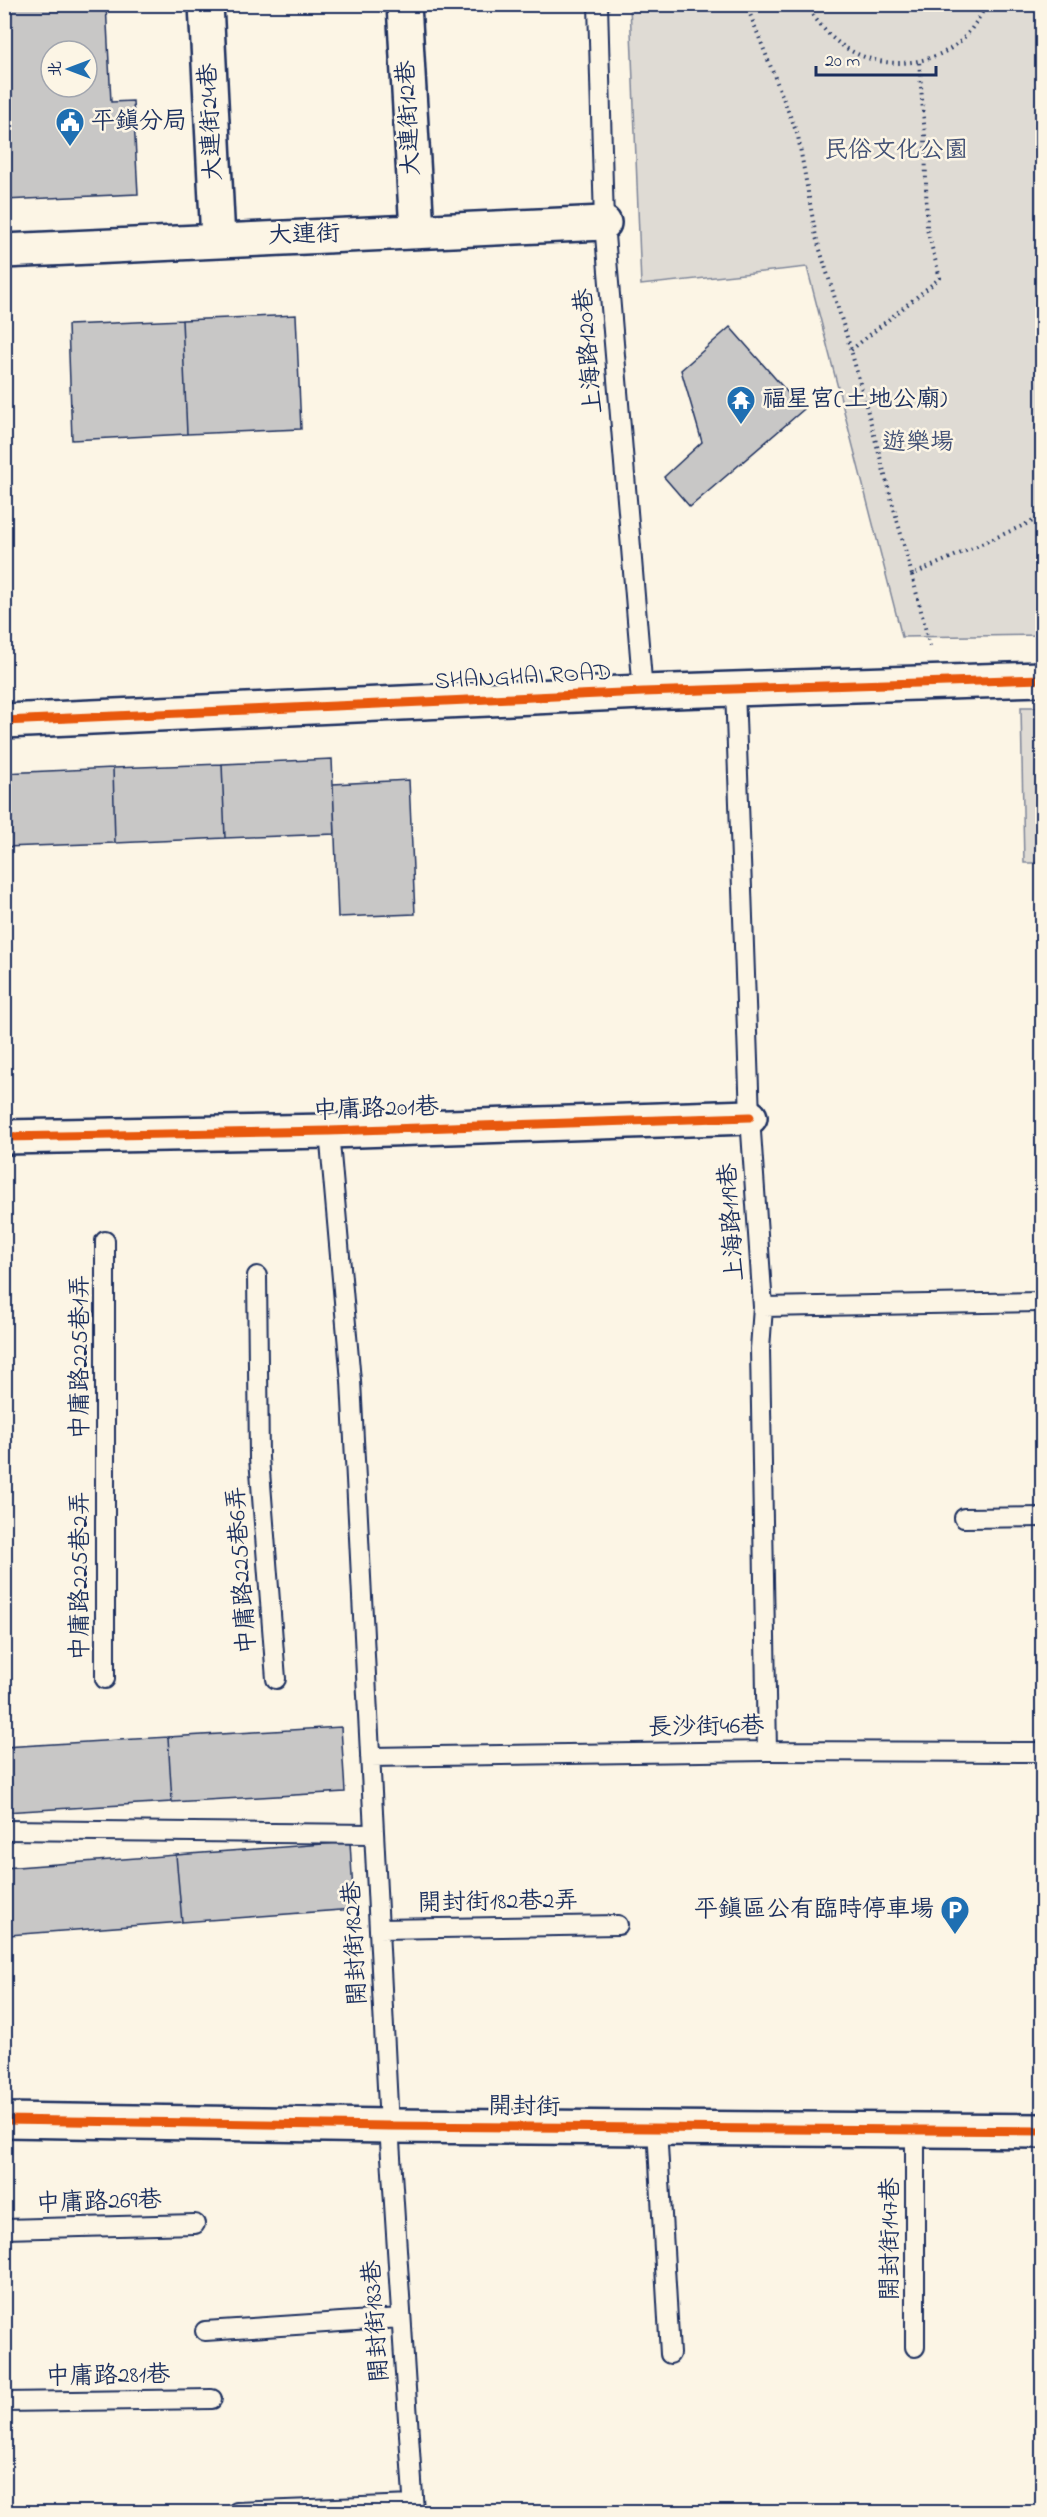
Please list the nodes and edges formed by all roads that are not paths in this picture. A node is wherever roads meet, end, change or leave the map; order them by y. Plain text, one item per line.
1 (206, 4) edge
2 (404, 4) edge
3 (598, 4) edge
4 (604, 223) junction
5 (417, 231) junction
6 (218, 240) junction
7 (4, 251) edge
8 (1042, 679) edge
9 (735, 689) junction
10 (643, 692) junction
11 (4, 721) edge
12 (750, 1118) junction
13 (329, 1131) junction
14 (4, 1137) edge
15 (105, 1241) dead end
16 (257, 1276) dead end
17 (1042, 1302) edge
18 (763, 1307) junction
19 (105, 1473) joint
20 (964, 1518) dead end
21 (1042, 1518) edge
22 (105, 1679) dead end
23 (276, 1679) dead end
24 (767, 1751) junction
25 (1042, 1752) edge
26 (370, 1757) junction
27 (4, 1830) edge
28 (374, 1834) junction
29 (618, 1925) dead end
30 (379, 1929) junction
31 (4, 2120) edge
32 (389, 2126) junction
33 (657, 2128) junction
34 (915, 2130) junction
35 (1042, 2131) edge
36 (195, 2224) dead end
37 (4, 2229) edge
38 (401, 2318) junction
39 (205, 2331) dead end
40 (915, 2347) dead end
41 (670, 2354) dead end
42 (212, 2399) dead end
43 (4, 2403) edge
44 (413, 2509) edge
45 (237, 2512) edge

1 - 6 street, 大連街24巷
2 - 5 street, 大連街12巷
3 - 4 lane, 上海路120巷
4 - 5 street, 大連街
4 - 10 lane, 上海路120巷
5 - 6 street, 大連街
6 - 7 street, 大連街
8 - 9 street, SHANGHAI ROAD
9 - 10 street, SHANGHAI ROAD
9 - 12 lane, 上海路119巷
10 - 11 street, SHANGHAI ROAD
12 - 13 street, 中庸路201巷
12 - 18 lane, 上海路119巷
13 - 14 street, 中庸路201巷
13 - 26 lane, 開封街182巷
15 - 19 lane, 中庸路225巷1弄
16 - 23 lane, 中庸路225巷6弄
17 - 18 lane
18 - 24 lane, 上海路119巷
19 - 22 lane, 中庸路225巷2弄
20 - 21 lane
24 - 25 lane, 長沙街46巷
24 - 26 lane, 長沙街46巷
26 - 28 lane, 開封街182巷
27 - 28 lane
28 - 30 lane, 開封街182巷
29 - 30 lane, 開封街182巷2弄
30 - 32 lane, 開封街182巷
31 - 32 street, 開封街
32 - 33 street, 開封街
32 - 38 lane, 開封街183巷
33 - 34 street, 開封街
33 - 41 lane
34 - 35 street, 開封街
34 - 40 lane, 開封街147巷
36 - 37 lane, 中庸路269巷
38 - 39 lane
38 - 44 lane, 開封街183巷
42 - 43 lane, 中庸路281巷
44 - 45 lane

